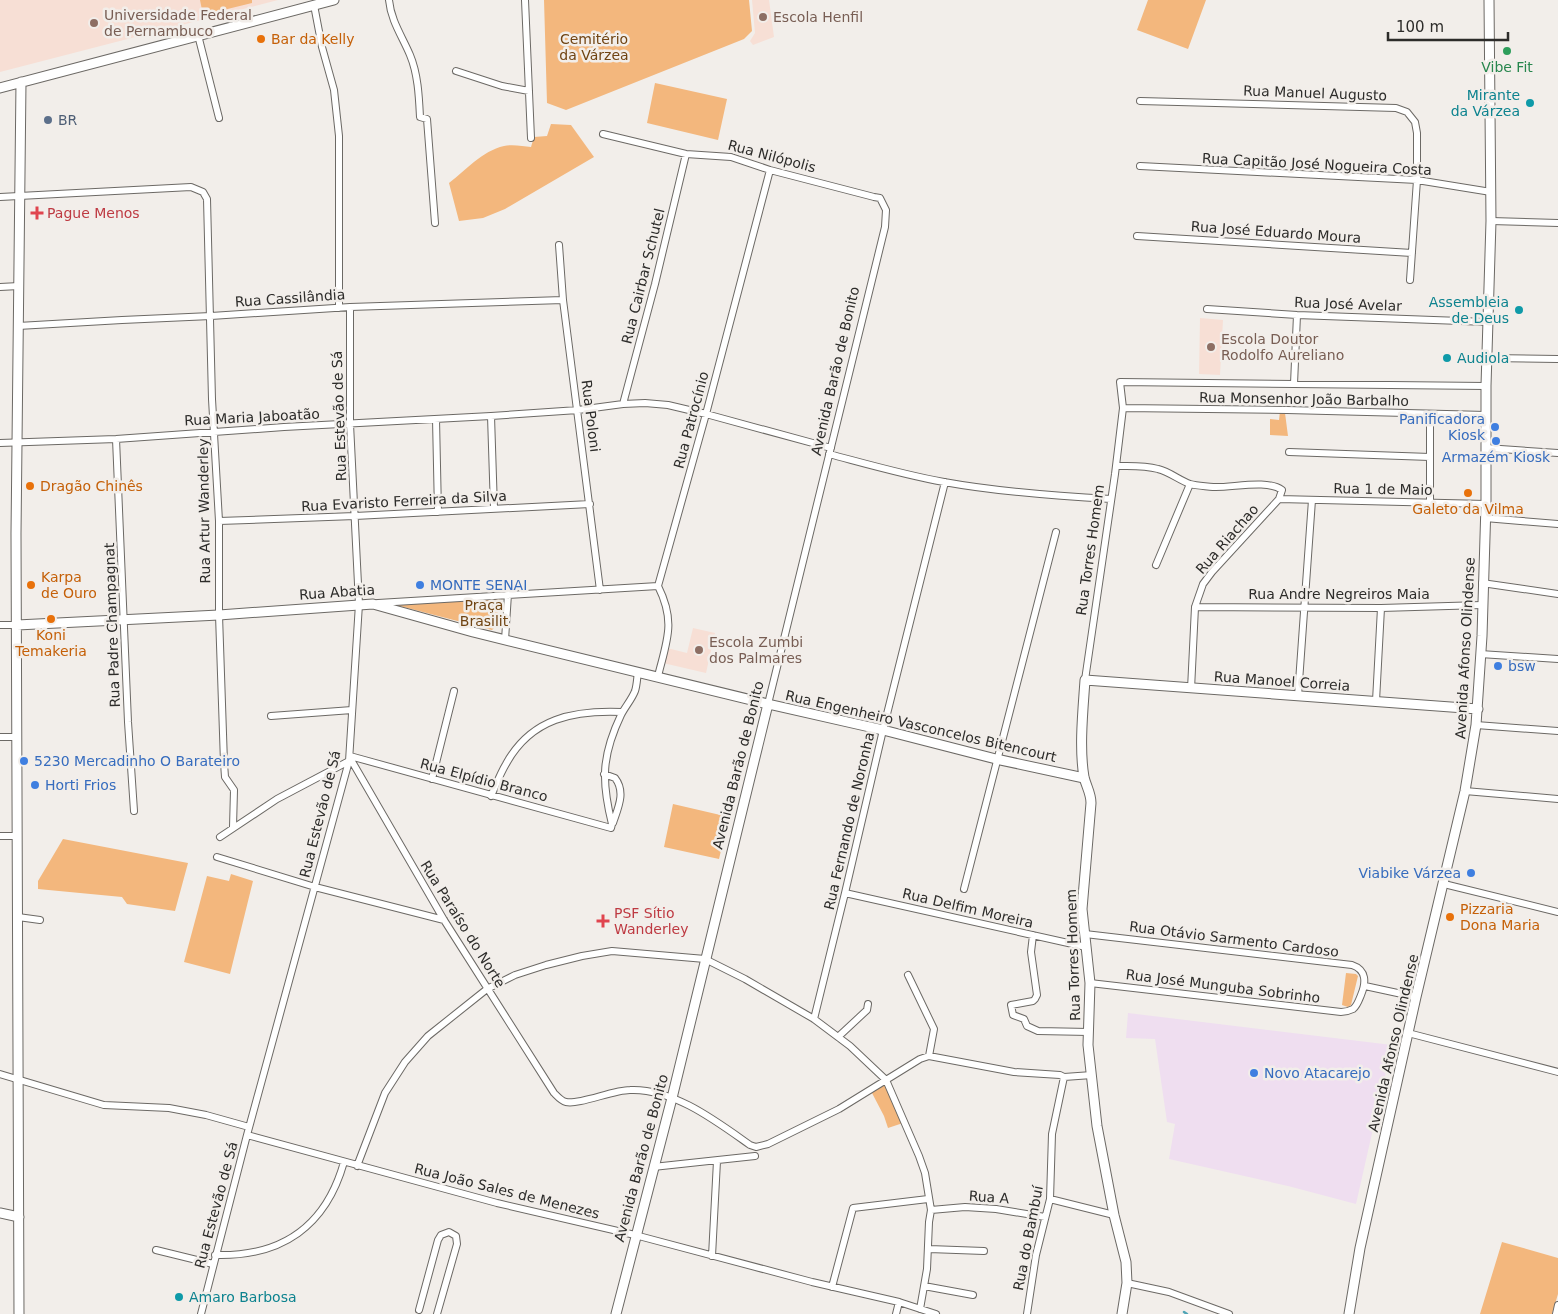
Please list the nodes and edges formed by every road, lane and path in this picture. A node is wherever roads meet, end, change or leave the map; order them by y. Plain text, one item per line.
1 (334, 0) edge
2 (388, 0) edge
3 (525, 0) edge
4 (1489, 0) edge
5 (314, 5) junction
6 (198, 35) junction
7 (456, 71) dead end
8 (21, 82) junction
9 (0, 88) edge
10 (529, 91) junction
11 (1140, 101) dead end
12 (219, 118) dead end
13 (603, 134) dead end
14 (531, 138) dead end
15 (686, 154) junction
16 (1140, 166) dead end
17 (770, 170) junction
18 (1417, 180) junction
19 (1491, 192) junction
20 (19, 196) junction
21 (874, 196) joint
22 (0, 197) edge
23 (1491, 221) junction
24 (435, 223) dead end
25 (1558, 223) edge
26 (1137, 236) dead end
27 (559, 245) dead end
28 (1412, 254) junction
29 (1410, 280) dead end
30 (19, 286) junction
31 (0, 287) edge
32 (563, 300) junction
33 (350, 307) junction
34 (339, 308) junction
35 (1207, 308) dead end
36 (1296, 315) junction
37 (211, 316) junction
38 (1488, 322) junction
39 (18, 326) junction
40 (1487, 358) junction
41 (1558, 359) edge
42 (1294, 384) junction
43 (1486, 386) junction
44 (622, 404) junction
45 (1123, 408) junction
46 (578, 410) junction
47 (706, 414) junction
48 (1430, 414) junction
49 (1486, 415) junction
50 (491, 416) junction
51 (436, 420) junction
52 (350, 424) junction
53 (215, 431) junction
54 (116, 439) junction
55 (0, 443) edge
56 (17, 443) junction
57 (1486, 448) junction
58 (830, 451) junction
59 (1289, 452) dead end
60 (1558, 454) edge
61 (1430, 457) junction
62 (1116, 466) junction
63 (945, 482) junction
64 (1190, 484) junction
65 (1111, 499) junction
66 (1279, 499) junction
67 (1312, 500) junction
68 (1430, 502) junction
69 (590, 504) junction
70 (1486, 504) junction
71 (494, 509) junction
72 (438, 512) junction
73 (355, 516) junction
74 (1485, 518) junction
75 (218, 521) junction
76 (1558, 524) edge
77 (1056, 532) dead end
78 (1156, 565) dead end
79 (1482, 583) junction
80 (658, 586) junction
81 (600, 590) junction
82 (508, 594) junction
83 (1558, 594) edge
84 (359, 604) junction
85 (372, 604) junction
86 (1482, 605) junction
87 (1195, 608) junction
88 (1303, 608) junction
89 (1381, 608) junction
90 (219, 615) junction
91 (124, 620) junction
92 (0, 625) edge
93 (17, 625) junction
94 (505, 640) junction
95 (1480, 654) junction
96 (1558, 659) edge
97 (638, 672) junction
98 (658, 676) junction
99 (1085, 680) junction
100 (1191, 688) junction
101 (454, 692) dead end
102 (1298, 696) junction
103 (1376, 701) junction
104 (768, 704) junction
105 (352, 710) junction
106 (1478, 710) junction
107 (622, 712) junction
108 (271, 716) dead end
109 (1476, 726) junction
110 (883, 730) junction
111 (1558, 731) edge
112 (0, 737) edge
113 (16, 737) junction
114 (349, 758) junction
115 (996, 759) junction
116 (604, 774) junction
117 (1084, 778) junction
118 (432, 779) junction
119 (1465, 791) junction
120 (491, 796) junction
121 (1558, 799) edge
122 (134, 811) dead end
123 (612, 826) junction
124 (233, 827) junction
125 (0, 836) edge
126 (17, 836) junction
127 (220, 837) dead end
128 (217, 857) dead end
129 (1444, 884) junction
130 (315, 887) junction
131 (964, 889) dead end
132 (845, 893) junction
133 (1558, 912) edge
134 (18, 917) junction
135 (40, 920) dead end
136 (444, 920) junction
137 (1085, 934) junction
138 (1033, 935) junction
139 (1086, 947) junction
140 (705, 959) junction
141 (908, 975) dead end
142 (1090, 984) junction
143 (1365, 986) junction
144 (487, 989) junction
145 (1416, 998) junction
146 (868, 1004) dead end
147 (814, 1019) junction
148 (1089, 1032) junction
149 (1408, 1033) junction
150 (838, 1037) junction
151 (929, 1056) junction
152 (1558, 1072) edge
153 (0, 1074) edge
154 (1092, 1075) junction
155 (1064, 1077) junction
156 (19, 1079) junction
157 (886, 1080) junction
158 (672, 1098) junction
159 (249, 1127) junction
160 (247, 1135) junction
161 (754, 1156) dead end
162 (718, 1161) junction
163 (344, 1162) junction
164 (357, 1166) junction
165 (653, 1167) junction
166 (928, 1199) junction
167 (1050, 1199) junction
168 (931, 1210) junction
169 (0, 1213) edge
170 (1114, 1215) junction
171 (19, 1217) junction
172 (1046, 1217) junction
173 (635, 1235) junction
174 (929, 1249) junction
175 (156, 1250) dead end
176 (984, 1251) dead end
177 (215, 1255) junction
178 (712, 1256) junction
179 (213, 1264) junction
180 (1127, 1283) junction
181 (924, 1286) junction
182 (832, 1287) junction
183 (973, 1296) dead end
184 (899, 1302) junction
185 (1558, 1305) edge
186 (920, 1309) junction
187 (419, 1310) dead end
188 (19, 1314) edge
189 (201, 1314) edge
190 (437, 1314) edge
191 (616, 1314) edge
192 (896, 1314) edge
193 (936, 1314) edge
194 (1027, 1314) edge
195 (1122, 1314) edge
196 (1229, 1314) edge
197 (1349, 1314) edge
198 (1556, 1314) edge

1 - 5 street
2 - 24 street
3 - 10 street
4 - 19 street, Avenida Afonso Olindense
5 - 6 street
5 - 34 street
6 - 8 street
6 - 12 street
7 - 10 street
8 - 9 street
8 - 20 street
10 - 14 street
11 - 18 street, Rua Manuel Augusto
13 - 15 street, Rua Nilópolis
15 - 17 street, Rua Nilópolis
15 - 44 street, Rua Cairbar Schutel
16 - 18 street, Rua Capitão José Nogueira Costa
17 - 21 street, Rua Nilópolis
17 - 47 street, Rua Patrocínio
18 - 19 street, Rua Capitão José Nogueira Costa
18 - 28 street, Rua Manuel Augusto
19 - 23 street, Avenida Afonso Olindense
20 - 22 street
20 - 30 street
20 - 37 street, Rua Artur Wanderley
21 - 58 street, Avenida Barão de Bonito
23 - 25 street
23 - 38 street, Avenida Afonso Olindense
26 - 28 street, Rua José Eduardo Moura
27 - 32 street, Rua Poloni
28 - 29 street, Rua Manuel Augusto
30 - 31 street
30 - 39 street
32 - 33 street, Rua Cassilândia
32 - 46 street, Rua Poloni
33 - 34 street, Rua Cassilândia
33 - 52 street, Rua Estevão de Sá
34 - 37 street, Rua Cassilândia
35 - 36 street, Rua José Avelar
36 - 38 street, Rua José Avelar
36 - 42 street
37 - 39 street, Rua Cassilândia
37 - 53 street, Rua Artur Wanderley
38 - 40 street, Avenida Afonso Olindense
39 - 56 street
40 - 41 street
40 - 43 street, Avenida Afonso Olindense
42 - 43 street
42 - 45 street, Rua Torres Homem
43 - 49 street, Avenida Afonso Olindense
44 - 46 street, Rua Maria Jaboatão
44 - 47 street, Rua Maria Jaboatão
45 - 48 street, Rua Monsenhor João Barbalho
45 - 62 street, Rua Torres Homem
46 - 50 street, Rua Maria Jaboatão
46 - 69 street, Rua Poloni
47 - 58 street, Rua Maria Jaboatão
47 - 80 street, Rua Patrocínio
48 - 49 street, Rua Monsenhor João Barbalho
48 - 61 street
49 - 57 street, Avenida Afonso Olindense
50 - 51 street, Rua Maria Jaboatão
50 - 71 street
51 - 52 street, Rua Maria Jaboatão
51 - 72 street
52 - 53 street, Rua Maria Jaboatão
52 - 73 street, Rua Estevão de Sá
53 - 54 street, Rua Maria Jaboatão
53 - 75 street, Rua Artur Wanderley
54 - 56 street, Rua Maria Jaboatão
54 - 91 street, Rua Padre Champagnat
55 - 56 street, Rua Maria Jaboatão
56 - 93 street
57 - 60 street
57 - 70 street, Avenida Afonso Olindense
58 - 63 street, Rua Maria Jaboatão
58 - 104 street, Avenida Barão de Bonito
59 - 61 street
61 - 68 street
62 - 64 street
62 - 65 street, Rua Torres Homem
63 - 65 street, Rua Maria Jaboatão
63 - 110 street, Rua Fernando de Noronha
64 - 66 street
64 - 78 street
65 - 99 street, Rua Torres Homem
66 - 67 street, Rua 1 de Maio
66 - 87 street, Rua Riachao
67 - 68 street, Rua 1 de Maio
67 - 88 street
68 - 70 street, Rua 1 de Maio
69 - 71 street, Rua Evaristo Ferreira da Silva
69 - 81 street, Rua Poloni
70 - 74 street, Avenida Afonso Olindense
71 - 72 street, Rua Evaristo Ferreira da Silva
72 - 73 street, Rua Evaristo Ferreira da Silva
73 - 75 street, Rua Evaristo Ferreira da Silva
73 - 84 street, Rua Estevão de Sá
74 - 76 street
74 - 79 street, Avenida Afonso Olindense
75 - 90 street, Rua Artur Wanderley
77 - 115 street
79 - 83 street
79 - 86 street, Avenida Afonso Olindense
80 - 81 street, Rua Abatia
80 - 98 street
81 - 82 street, Rua Abatia
82 - 85 street, Rua Abatia
82 - 94 street
84 - 85 street, Rua Abatia
84 - 90 street, Rua Abatia
84 - 105 street, Rua Estevão de Sá
85 - 94 street, Rua Engenheiro Vasconcelos Bitencourt
86 - 89 street, Rua Andre Negreiros Maia
86 - 95 street, Avenida Afonso Olindense
87 - 88 street, Rua Andre Negreiros Maia
87 - 100 street, Rua Riachao
88 - 89 street, Rua Andre Negreiros Maia
88 - 102 street
89 - 103 street
90 - 91 street, Rua Abatia
90 - 124 street, Rua Artur Wanderley
91 - 93 street, Rua Abatia
91 - 122 street, Rua Padre Champagnat
92 - 93 street
93 - 113 street
94 - 97 street, Rua Engenheiro Vasconcelos Bitencourt
95 - 96 street
95 - 106 street, Avenida Afonso Olindense
97 - 98 street, Rua Engenheiro Vasconcelos Bitencourt
97 - 107 street
98 - 104 street, Rua Engenheiro Vasconcelos Bitencourt
99 - 100 street, Rua Manoel Correia
99 - 117 street, Rua Torres Homem
100 - 102 street, Rua Manoel Correia
101 - 118 street
102 - 103 street, Rua Manoel Correia
103 - 106 street, Rua Manoel Correia
104 - 110 street, Rua Engenheiro Vasconcelos Bitencourt
104 - 140 street, Avenida Barão de Bonito
105 - 108 street
105 - 114 street, Rua Estevão de Sá
106 - 109 street, Avenida Afonso Olindense
107 - 116 street
107 - 120 street
109 - 111 street
109 - 119 street, Avenida Afonso Olindense
110 - 115 street, Rua Engenheiro Vasconcelos Bitencourt
110 - 132 street, Rua Fernando de Noronha
112 - 113 street
113 - 126 street
114 - 118 street, Rua Elpídio Branco
114 - 124 street
114 - 130 street, Rua Estevão de Sá
114 - 136 street, Rua Paraíso do Norte
115 - 117 street, Rua Engenheiro Vasconcelos Bitencourt
115 - 131 street
116 - 123 street
116 - 123 street
117 - 137 street, Rua Torres Homem
118 - 120 street, Rua Elpídio Branco
119 - 121 street
119 - 129 street, Avenida Afonso Olindense
120 - 123 street, Rua Elpídio Branco
124 - 127 street
125 - 126 street
126 - 134 street
128 - 130 street
129 - 133 street
129 - 145 street, Avenida Afonso Olindense
130 - 136 street
130 - 159 street, Rua Estevão de Sá
132 - 138 street, Rua Delfim Moreira
132 - 147 street, Rua Fernando de Noronha
134 - 135 street
134 - 156 street
136 - 144 street, Rua Paraíso do Norte
137 - 139 street, Rua Torres Homem
137 - 143 street, Rua Otávio Sarmento Cardoso
138 - 139 street, Rua Delfim Moreira
138 - 148 street
139 - 142 street, Rua Torres Homem
140 - 144 street
140 - 147 street
140 - 158 street, Avenida Barão de Bonito
141 - 151 street
142 - 143 street, Rua José Munguba Sobrinho
142 - 148 street, Rua Torres Homem
143 - 145 street
144 - 158 street, Rua Paraíso do Norte
144 - 164 street
145 - 149 street, Avenida Afonso Olindense
146 - 150 street
147 - 150 street
148 - 154 street, Rua Torres Homem
149 - 152 street
149 - 197 street, Avenida Afonso Olindense
150 - 157 street
151 - 155 street
151 - 157 street
153 - 156 street
154 - 155 street
154 - 170 street, Rua Torres Homem
155 - 167 street, Rua do Bambuí
156 - 159 street
156 - 171 street
157 - 158 street
157 - 166 street
158 - 165 street, Avenida Barão de Bonito
159 - 160 street, Rua Estevão de Sá
160 - 163 street, Rua João Sales de Menezes
160 - 177 street, Rua Estevão de Sá
161 - 162 street
162 - 165 street
162 - 178 street
163 - 164 street, Rua João Sales de Menezes
163 - 177 street
164 - 173 street, Rua João Sales de Menezes
165 - 173 street, Avenida Barão de Bonito
166 - 168 street
166 - 182 street
167 - 170 street
167 - 172 street, Rua do Bambuí
168 - 172 street, Rua A
168 - 174 street
169 - 171 street
170 - 180 street, Rua Torres Homem
171 - 188 street
172 - 194 street, Rua do Bambuí
173 - 178 street, Rua João Sales de Menezes
173 - 191 street, Avenida Barão de Bonito
174 - 176 street
174 - 181 street
175 - 179 street
177 - 179 street, Rua Estevão de Sá
178 - 182 street, Rua João Sales de Menezes
179 - 189 street, Rua Estevão de Sá
180 - 195 street, Rua Torres Homem
180 - 196 street
181 - 183 street
181 - 186 street
182 - 184 street, Rua João Sales de Menezes
184 - 186 street, Rua João Sales de Menezes
184 - 192 street
185 - 198 street
186 - 193 street, Rua João Sales de Menezes
187 - 190 street

